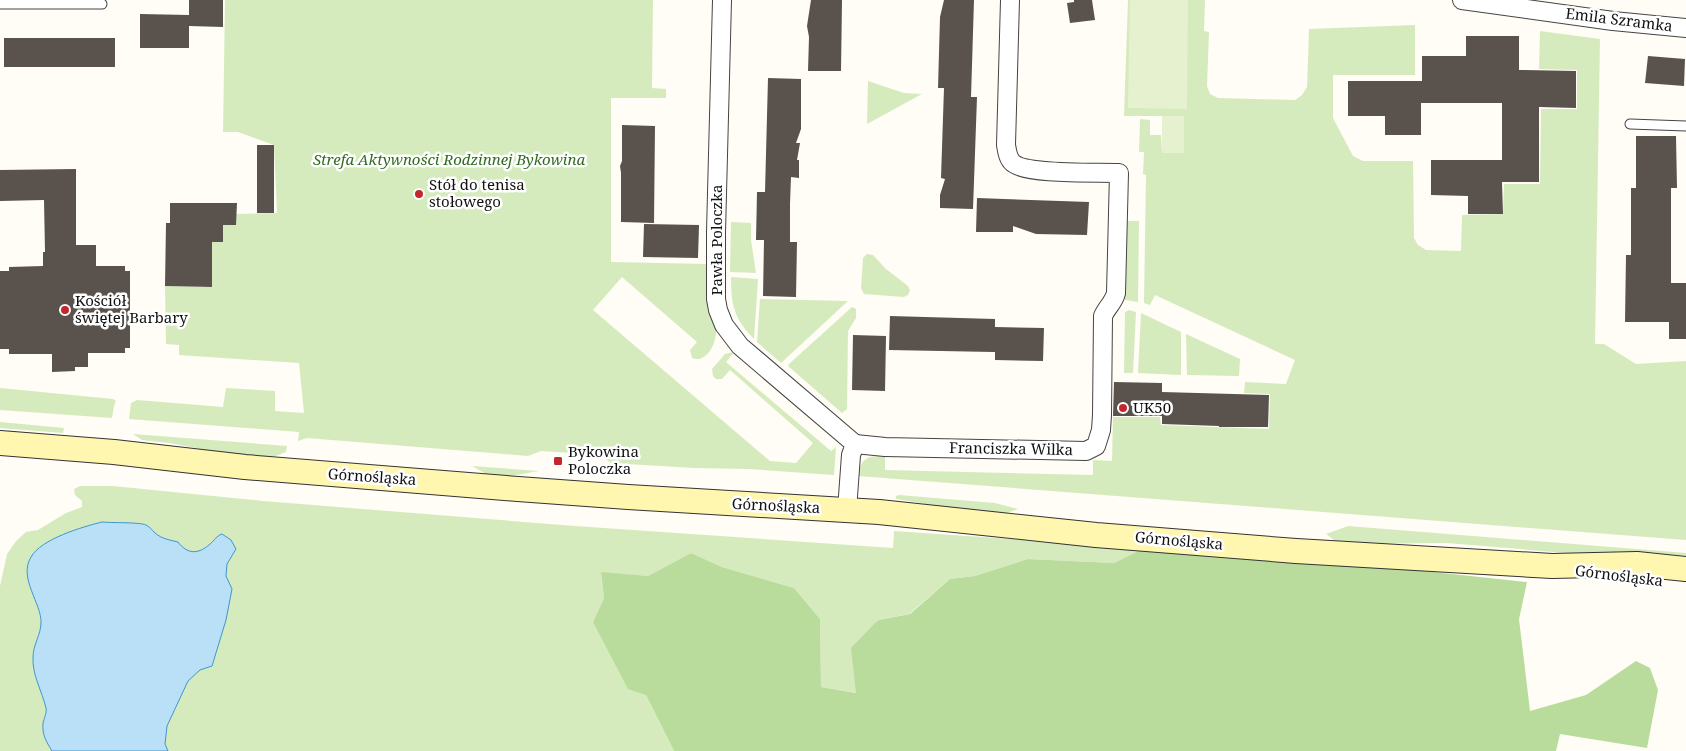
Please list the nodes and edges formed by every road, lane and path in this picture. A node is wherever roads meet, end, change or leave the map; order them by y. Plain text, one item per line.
1 (722, 0) edge
2 (1010, 0) edge
3 (1462, 0) edge
4 (0, 4) edge
5 (102, 4) dead end
6 (1686, 28) edge
7 (1630, 124) dead end
8 (1686, 126) edge
9 (0, 443) edge
10 (855, 444) junction
11 (847, 510) junction
12 (1552, 566) junction
13 (1686, 569) edge
14 (1686, 584) edge

1 - 10 street, Pawła Poloczka
2 - 10 street, Franciszka Wilka
3 - 6 street, Emila Szramka
4 - 5 lane
7 - 8 lane
9 - 11 street, Górnośląska
10 - 11 street
11 - 12 street, Górnośląska
12 - 13 street, Górnośląska
12 - 14 street, Górnośląska

